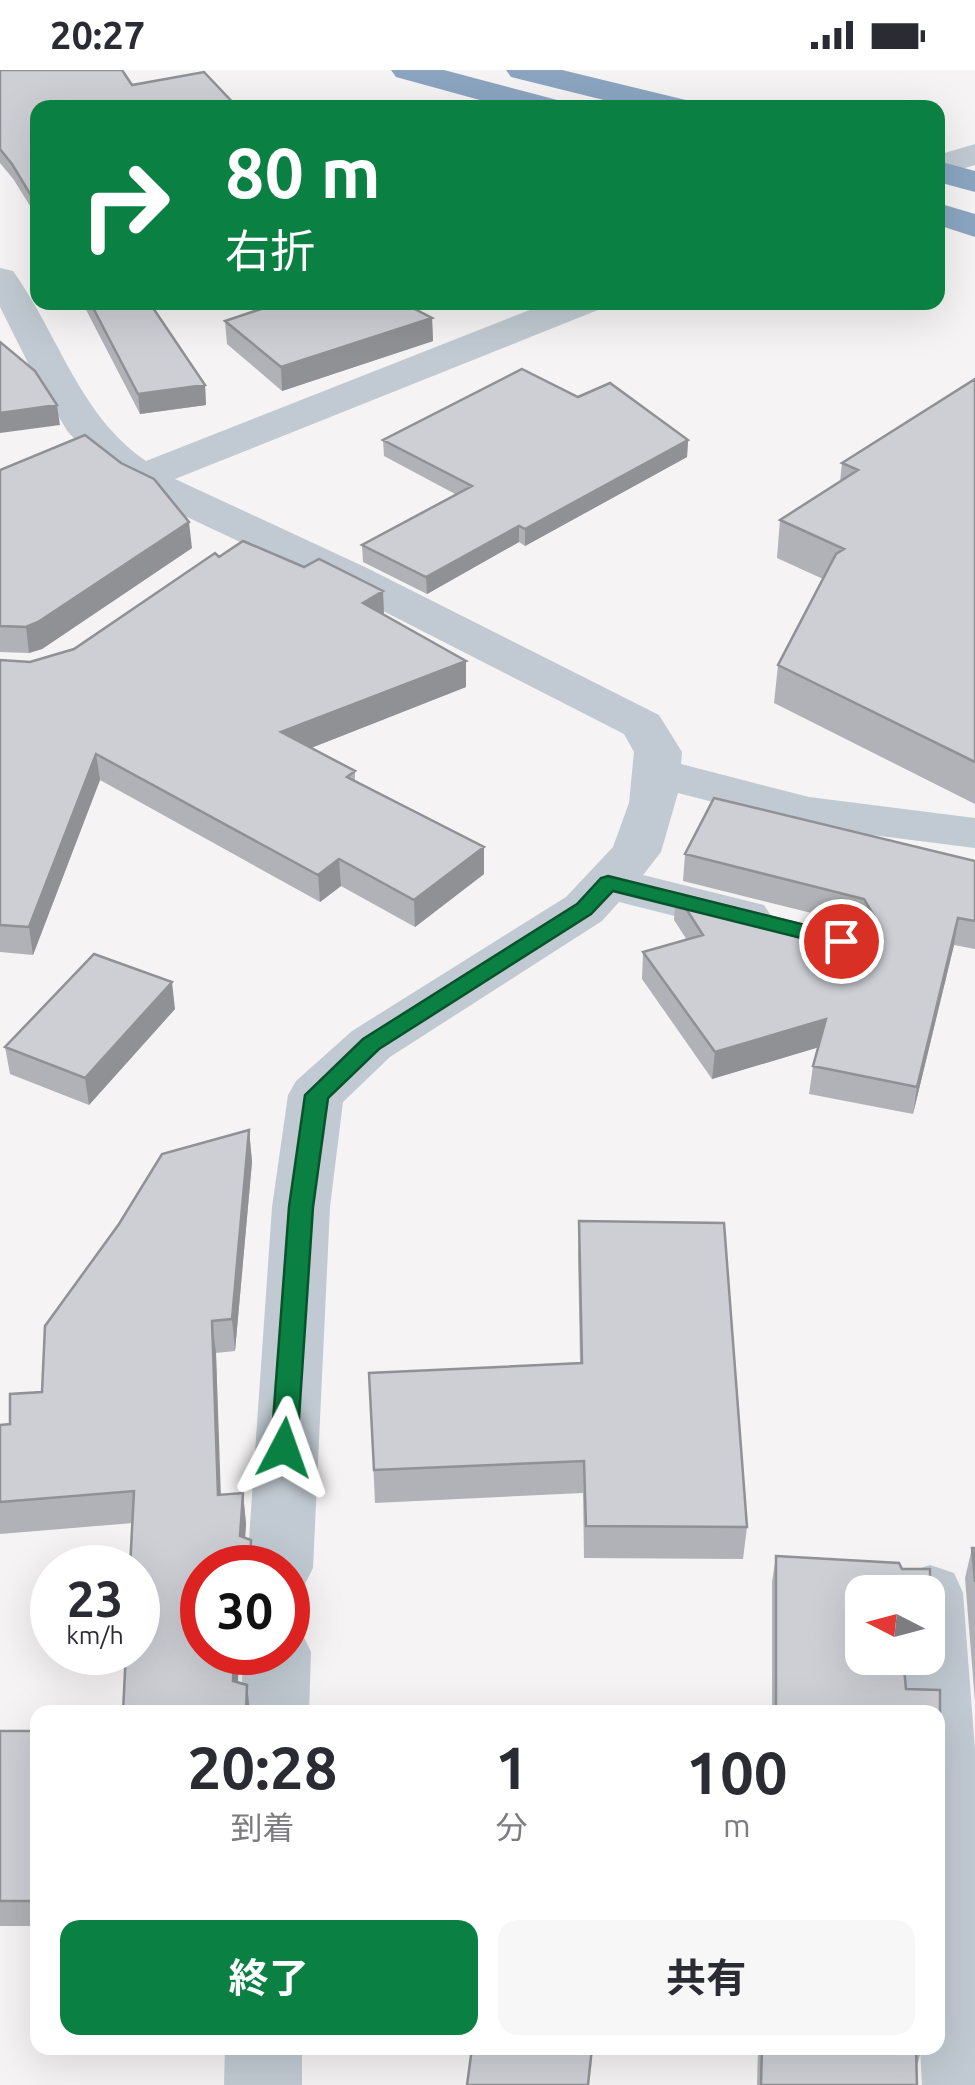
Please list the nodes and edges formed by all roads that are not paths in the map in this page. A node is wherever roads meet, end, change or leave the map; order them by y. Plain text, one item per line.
1 (407, 70) edge
2 (522, 70) edge
3 (518, 100) edge
4 (645, 100) edge
5 (975, 154) edge
6 (945, 166) edge
7 (945, 171) edge
8 (975, 182) edge
9 (945, 216) edge
10 (975, 226) edge
11 (0, 279) edge
12 (565, 310) edge
13 (14, 329) edge
14 (143, 478) junction
15 (253, 530) junction
16 (205, 563) edge
17 (656, 772) junction
18 (975, 833) edge
19 (608, 883) junction
20 (783, 926) edge
21 (281, 1545) edge
22 (276, 1675) edge
23 (935, 1675) edge
24 (275, 1705) edge
25 (937, 1705) edge
26 (945, 1831) edge
27 (264, 2055) edge
28 (263, 2085) edge
29 (961, 2085) edge

1 - 3 highway
2 - 4 highway
5 - 6 street
7 - 8 highway
9 - 10 highway
11 - 13 street
12 - 14 street
13 - 14 street
14 - 15 street
15 - 16 street
15 - 17 street
17 - 18 street
17 - 19 street
19 - 20 street
19 - 21 street
22 - 24 street
23 - 25 street
26 - 29 street
27 - 28 street

